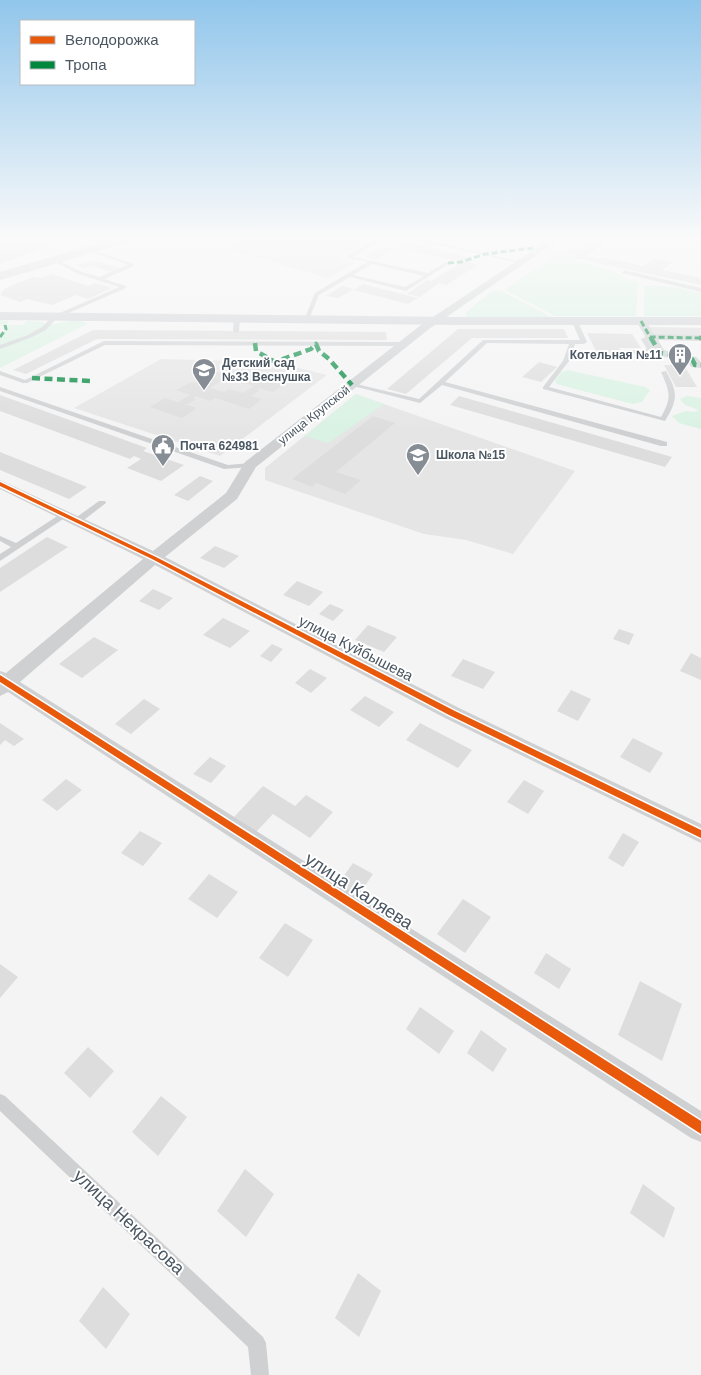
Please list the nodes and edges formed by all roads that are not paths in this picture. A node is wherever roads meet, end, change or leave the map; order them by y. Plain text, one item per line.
1 (87, 303) edge
2 (313, 303) edge
3 (460, 303) edge
4 (0, 316) edge
5 (56, 317) junction
6 (306, 319) junction
7 (436, 320) junction
8 (641, 321) junction
9 (701, 321) edge
10 (575, 322) junction
11 (650, 337) junction
12 (701, 338) edge
13 (572, 342) junction
14 (403, 344) junction
15 (0, 347) edge
16 (621, 353) dead end
17 (701, 366) edge
18 (664, 372) dead end
19 (0, 373) edge
20 (441, 383) junction
21 (352, 385) junction
22 (0, 389) edge
23 (664, 444) dead end
24 (250, 465) junction
25 (0, 484) edge
26 (102, 503) dead end
27 (71, 518) junction
28 (0, 538) edge
29 (17, 547) junction
30 (0, 558) edge
31 (154, 558) junction
32 (2, 683) edge
33 (701, 834) edge
34 (0, 1101) edge
35 (701, 1128) edge
36 (260, 1375) edge

1 - 5 lane
2 - 6 lane
3 - 7 street, улица Крупской
4 - 5 street
5 - 6 street
5 - 15 lane
6 - 7 street
7 - 10 street
7 - 14 street, улица Крупской
8 - 9 street
8 - 10 street
8 - 11 street
10 - 13 lane
11 - 12 street
11 - 16 lane
11 - 17 street
13 - 18 lane
13 - 20 lane
14 - 19 lane
14 - 21 street, улица Крупской
20 - 21 lane
20 - 23 lane
21 - 24 street, улица Крупской
22 - 24 lane
24 - 31 street, улица Крупской
25 - 27 street, улица Куйбышева
26 - 27 lane
27 - 29 lane
27 - 31 street, улица Куйбышева
28 - 29 lane
29 - 30 lane
31 - 32 street, улица Крупской
31 - 33 street, улица Куйбышева
32 - 35 street, улица Каляева
34 - 36 lane, улица Некрасова

